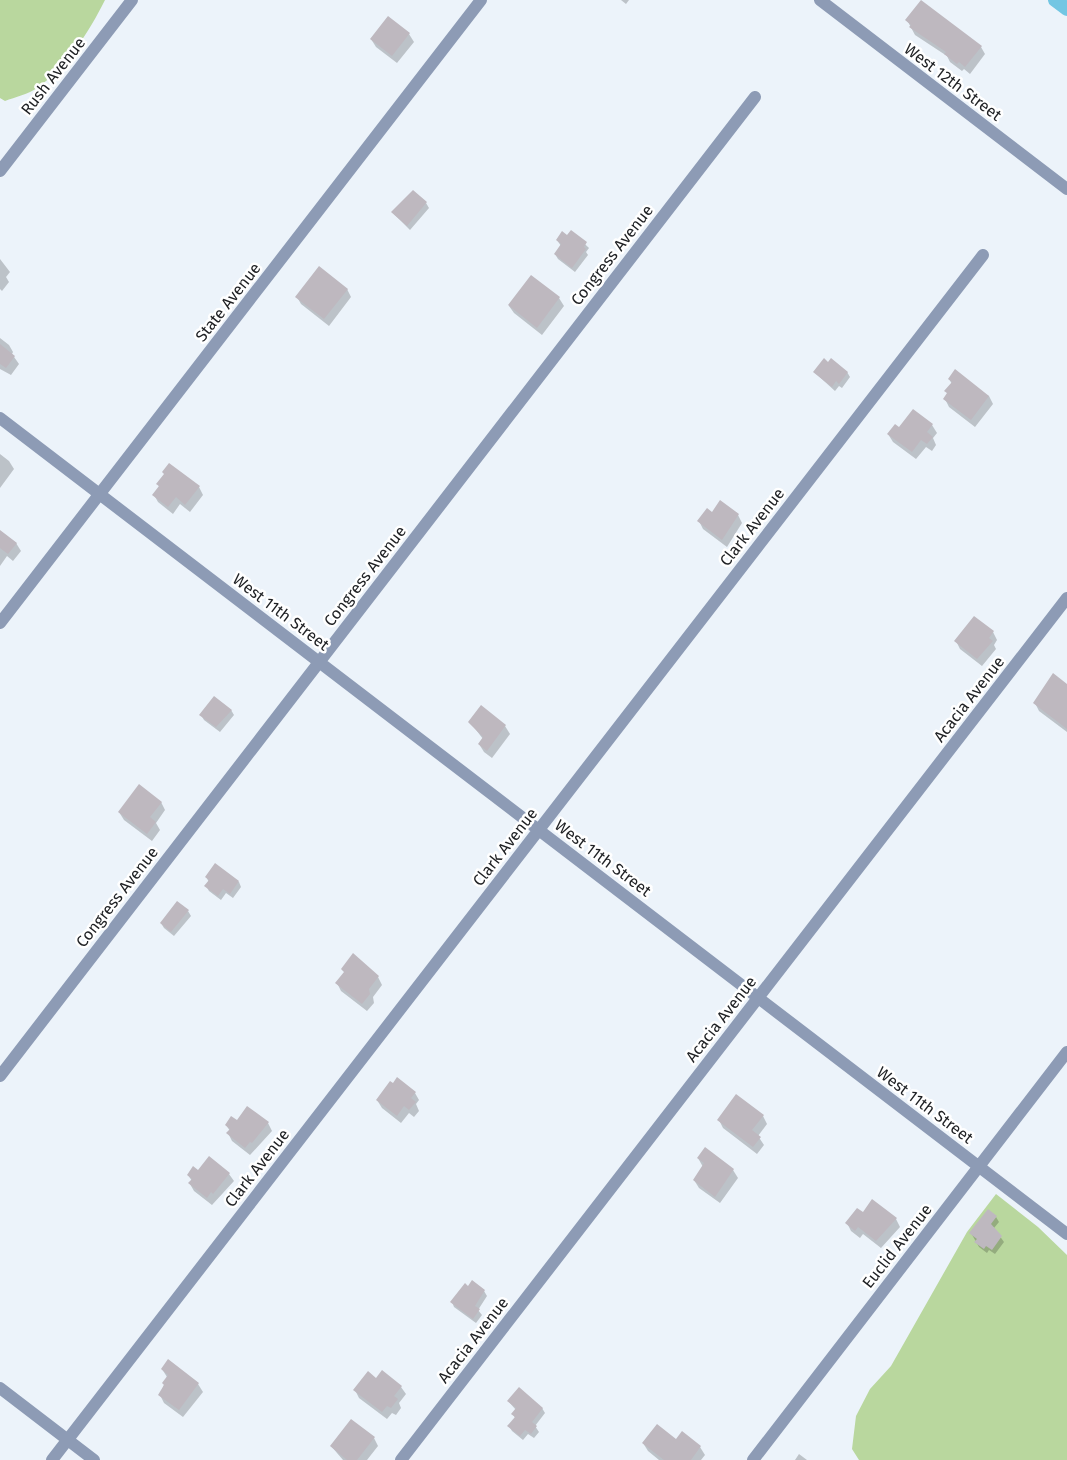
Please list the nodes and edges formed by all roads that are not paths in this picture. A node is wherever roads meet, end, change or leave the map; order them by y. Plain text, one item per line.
1 (132, 0) edge
2 (481, 0) edge
3 (820, 0) edge
4 (755, 96) dead end
5 (0, 171) edge
6 (1067, 189) edge
7 (983, 255) dead end
8 (0, 418) edge
9 (100, 494) junction
10 (1067, 598) edge
11 (0, 623) edge
12 (319, 662) junction
13 (539, 830) junction
14 (758, 998) junction
15 (1067, 1052) edge
16 (0, 1076) edge
17 (979, 1166) junction
18 (1067, 1234) edge
19 (0, 1388) edge
20 (68, 1440) junction
21 (52, 1460) edge
22 (94, 1460) edge
23 (401, 1460) edge
24 (753, 1460) edge

1 - 5 street, Rush Avenue
2 - 9 street, State Avenue
3 - 6 street, West 12th Street
4 - 12 street, Congress Avenue
7 - 13 street, Clark Avenue
8 - 9 street, West 11th Street
9 - 11 street, State Avenue
9 - 12 street, West 11th Street
10 - 14 street, Acacia Avenue
12 - 13 street, West 11th Street
12 - 16 street, Congress Avenue
13 - 14 street, West 11th Street
13 - 20 street, Clark Avenue
14 - 17 street, West 11th Street
14 - 23 street, Acacia Avenue
15 - 17 street, Euclid Avenue
17 - 18 street, West 11th Street
17 - 24 street, Euclid Avenue
19 - 20 street
20 - 21 street, Clark Avenue
20 - 22 street

